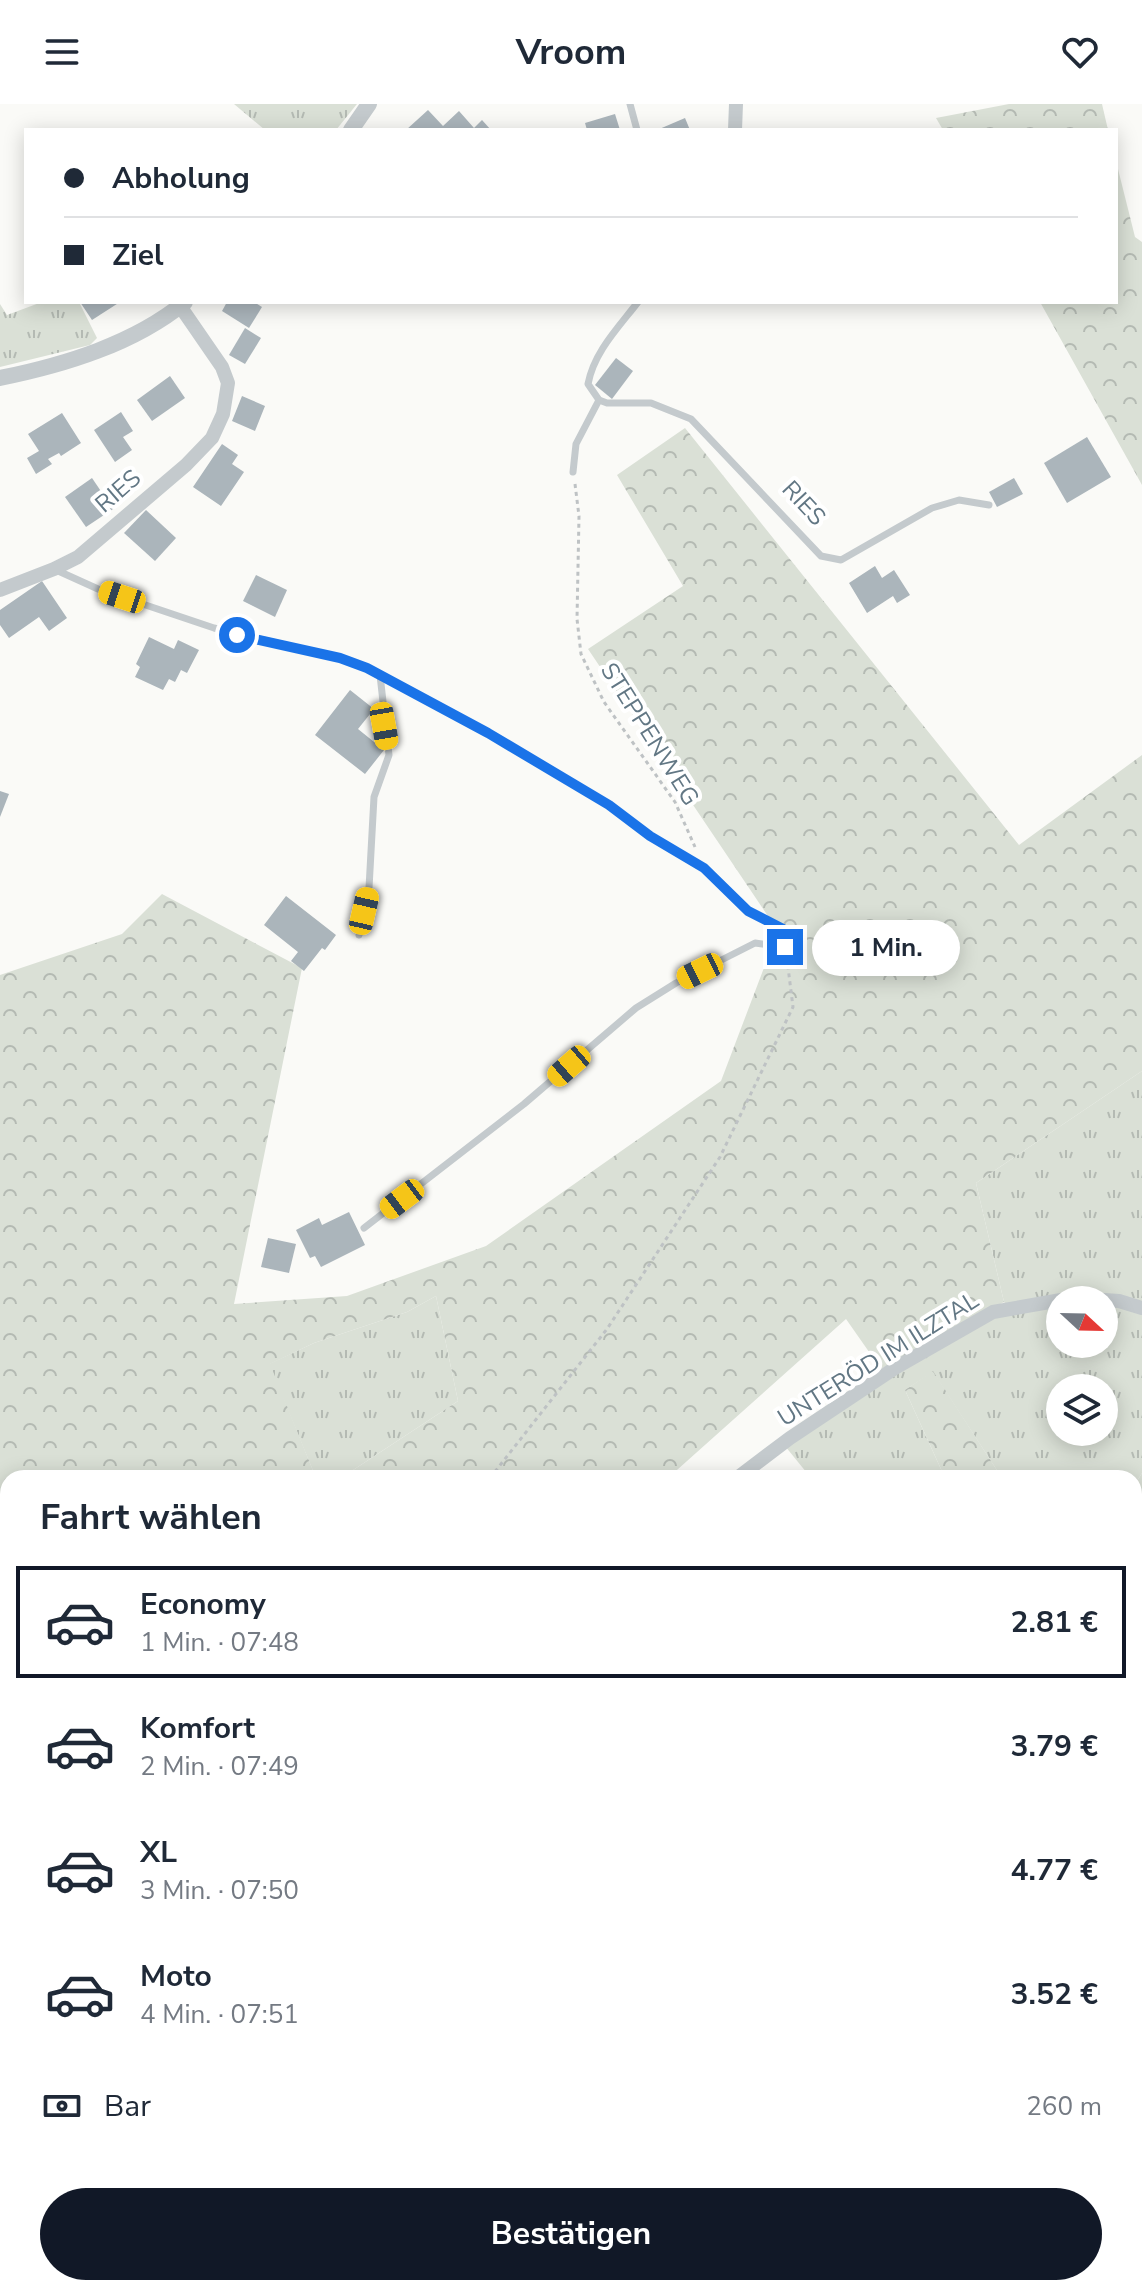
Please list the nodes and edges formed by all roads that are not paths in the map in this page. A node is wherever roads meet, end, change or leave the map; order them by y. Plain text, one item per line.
1 (369, 104) edge
2 (630, 104) edge
3 (736, 104) edge
4 (352, 128) edge
5 (636, 128) edge
6 (735, 128) edge
7 (183, 304) edge
8 (636, 304) edge
9 (0, 378) edge
10 (599, 400) junction
11 (573, 472) road end
12 (989, 505) dead end
13 (54, 569) junction
14 (0, 590) edge
15 (380, 675) junction
16 (359, 935) dead end
17 (364, 1228) dead end
18 (1118, 1301) edge
19 (1046, 1302) edge
20 (1142, 1308) edge
21 (748, 1470) edge

1 - 4 street
2 - 5 lane
3 - 6 street
7 - 9 street, RIES
7 - 13 street, RIES
8 - 10 lane
10 - 11 lane
10 - 12 lane, RIES
13 - 14 street, RIES
13 - 15 lane
15 - 16 lane
15 - 17 lane
18 - 20 street, UNTERÖD IM ILZTAL
19 - 21 street, UNTERÖD IM ILZTAL

